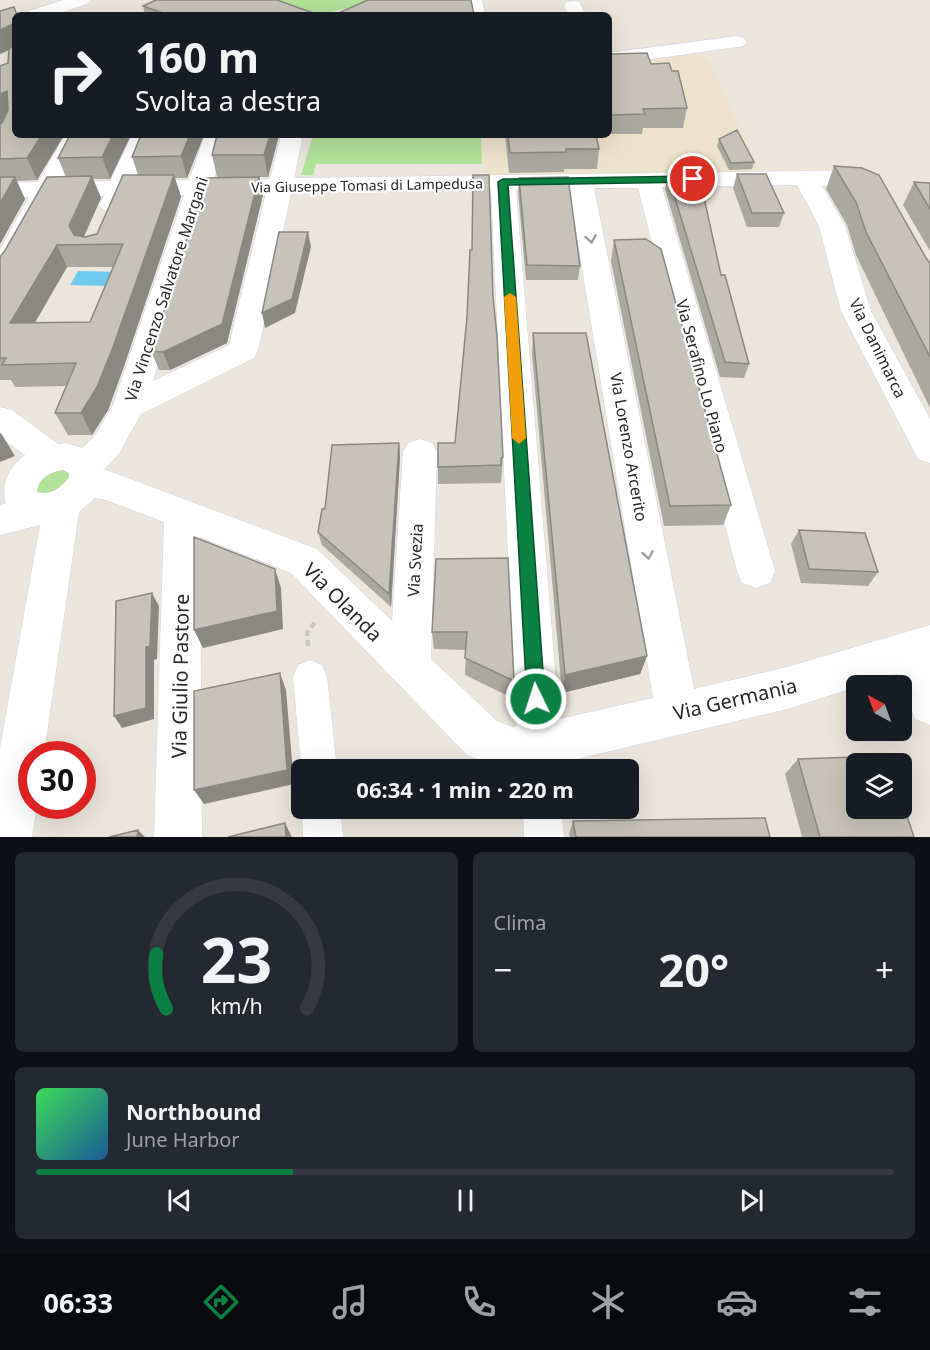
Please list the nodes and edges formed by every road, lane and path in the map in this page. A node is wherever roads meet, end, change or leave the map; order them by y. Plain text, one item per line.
1 (81, 0) edge
2 (45, 12) edge
3 (737, 42) dead end
4 (612, 59) edge
5 (74, 138) edge
6 (142, 138) edge
7 (215, 138) edge
8 (291, 138) edge
9 (806, 178) junction
10 (648, 180) junction
11 (580, 181) junction
12 (503, 182) junction
13 (279, 186) junction
14 (198, 187) junction
15 (119, 188) junction
16 (45, 189) junction
17 (0, 190) edge
18 (887, 201) edge
19 (102, 229) edge
20 (0, 273) edge
21 (129, 406) junction
22 (0, 419) edge
23 (930, 450) edge
24 (420, 452) dead end
25 (0, 473) edge
26 (62, 480) junction
27 (182, 516) junction
28 (0, 520) edge
29 (756, 571) dead end
30 (336, 594) junction
31 (920, 647) edge
32 (410, 668) junction
33 (310, 676) joint
34 (930, 704) edge
35 (677, 713) junction
36 (539, 758) edge
37 (317, 759) edge
38 (322, 819) edge
39 (543, 819) edge
40 (8, 837) edge
41 (178, 837) edge
42 (323, 837) edge
43 (544, 837) edge

1 - 2 street
3 - 4 street
5 - 16 street
6 - 15 street
7 - 14 street, Via Vincenzo Salvatore Margani
8 - 13 street
9 - 10 street, Via Giuseppe Tomasi di Lampedusa
9 - 18 street, Via Giuseppe Tomasi di Lampedusa
9 - 23 street, Via Danimarca
10 - 11 street, Via Giuseppe Tomasi di Lampedusa
10 - 29 street, Via Serafino Lo Piano
11 - 12 street, Via Giuseppe Tomasi di Lampedusa
11 -> 35 street, Via Lorenzo Arcerito
12 - 13 street, Via Giuseppe Tomasi di Lampedusa
12 - 36 street
13 - 14 street, Via Giuseppe Tomasi di Lampedusa
13 - 21 street
14 - 15 street, Via Giuseppe Tomasi di Lampedusa
14 - 21 street, Via Vincenzo Salvatore Margani
15 - 16 street, Via Giuseppe Tomasi di Lampedusa
15 - 19 street
16 - 17 street, Via Giuseppe Tomasi di Lampedusa
16 - 20 street
21 - 26 street, Via Vincenzo Salvatore Margani
22 - 26 street
24 - 32 street, Via Svezia
25 - 26 street
26 - 27 street, Via Olanda
26 - 28 street
26 - 40 street
27 - 30 street, Via Olanda
27 - 41 street, Via Giulio Pastore
30 - 32 street, Via Olanda
30 - 33 path
31 - 34 street
31 - 35 street, Via Germania
32 - 36 street, Via Olanda
33 - 37 street
35 - 36 street, Via Germania
38 - 42 street
39 - 43 street

